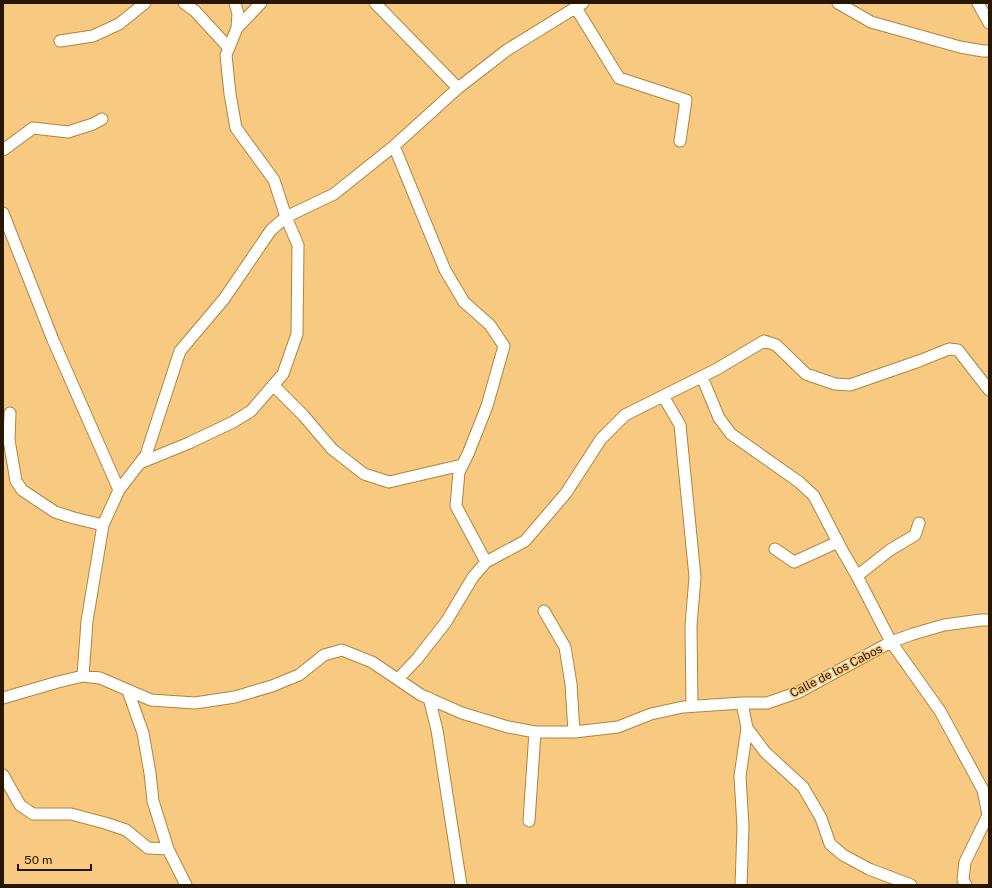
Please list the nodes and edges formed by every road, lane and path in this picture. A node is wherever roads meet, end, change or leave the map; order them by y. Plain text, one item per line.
1 (145, 3) edge
2 (184, 3) edge
3 (235, 3) edge
4 (261, 3) edge
5 (375, 3) edge
6 (838, 3) edge
7 (978, 3) edge
8 (579, 6) edge
9 (386, 8) edge
10 (989, 23) edge
11 (237, 28) junction
12 (60, 41) dead end
13 (229, 48) junction
14 (989, 51) edge
15 (458, 88) junction
16 (102, 119) dead end
17 (680, 141) dead end
18 (394, 146) junction
19 (3, 150) edge
20 (3, 213) edge
21 (286, 217) junction
22 (702, 377) junction
23 (273, 385) junction
24 (989, 390) edge
25 (663, 396) junction
26 (10, 413) dead end
27 (140, 463) junction
28 (462, 465) junction
29 (119, 490) junction
30 (919, 523) dead end
31 (103, 525) junction
32 (838, 542) junction
33 (774, 549) dead end
34 (486, 562) junction
35 (857, 576) junction
36 (544, 611) dead end
37 (989, 620) edge
38 (891, 642) junction
39 (83, 676) junction
40 (398, 679) junction
41 (128, 691) junction
42 (3, 698) edge
43 (429, 698) junction
44 (742, 703) junction
45 (692, 706) junction
46 (747, 728) junction
47 (536, 732) junction
48 (574, 732) junction
49 (3, 775) edge
50 (6, 791) edge
51 (529, 821) dead end
52 (168, 849) junction
53 (186, 885) edge
54 (461, 885) edge
55 (741, 885) edge
56 (911, 885) edge
57 (966, 885) edge

1 - 12 street
2 - 13 street
3 - 11 street
4 - 11 street
5 - 9 street
6 - 14 street
7 - 10 street
8 - 15 street
8 - 17 street
9 - 15 street
11 - 13 street
13 - 21 street
15 - 18 street
16 - 19 street
18 - 21 street
18 - 28 street
20 - 29 street
21 - 23 street
21 - 27 street
22 - 24 street
22 - 25 street
22 - 32 street
23 - 27 street
23 - 28 street
25 - 34 street
25 - 45 street
26 - 31 street
27 - 29 street
28 - 34 street
29 - 31 street
30 - 35 street
31 - 39 street
32 - 33 street
32 - 35 street
34 - 40 street
35 - 38 street
36 - 48 street
37 - 38 street, Calle de los Cabos
38 - 44 street, Calle de los Cabos
38 - 57 street
39 - 41 street, Calle de los Cabos
39 - 42 street, Calle de los Cabos
40 - 41 street, Calle de los Cabos
40 - 43 street, Calle de los Cabos
41 - 52 street
43 - 47 street, Calle de los Cabos
43 - 54 street
44 - 45 street, Calle de los Cabos
44 - 46 street
45 - 48 street, Calle de los Cabos
46 - 55 street
46 - 56 street
47 - 48 street, Calle de los Cabos
47 - 51 street
49 - 50 street
50 - 52 street
52 - 53 street

